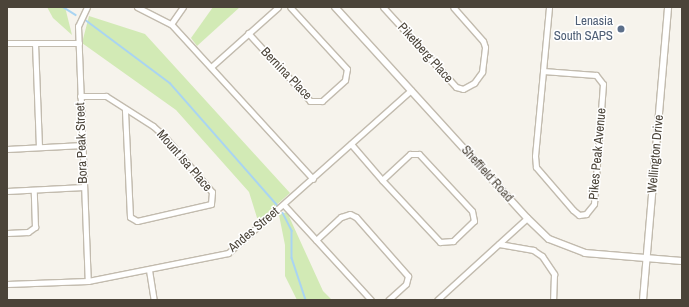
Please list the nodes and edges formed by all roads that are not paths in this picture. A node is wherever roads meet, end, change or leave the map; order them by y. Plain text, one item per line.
1 (87, 7) edge
2 (137, 7) edge
3 (183, 7) edge
4 (278, 7) edge
5 (290, 7) edge
6 (335, 7) edge
7 (383, 7) edge
8 (453, 7) edge
9 (549, 7) edge
10 (668, 7) edge
11 (171, 24) junction
12 (248, 33) junction
13 (7, 43) edge
14 (79, 43) junction
15 (35, 44) junction
16 (211, 67) junction
17 (543, 71) junction
18 (411, 90) junction
19 (80, 96) junction
20 (126, 109) junction
21 (351, 144) junction
22 (83, 145) junction
23 (39, 147) junction
24 (7, 149) edge
25 (313, 179) junction
26 (382, 180) junction
27 (84, 187) junction
28 (34, 190) junction
29 (7, 191) edge
30 (284, 205) junction
31 (527, 218) junction
32 (7, 233) edge
33 (316, 240) junction
34 (499, 244) junction
35 (646, 258) junction
36 (682, 260) edge
37 (149, 270) junction
38 (88, 281) junction
39 (7, 284) edge
40 (154, 300) edge
41 (371, 300) edge
42 (388, 300) edge
43 (437, 300) edge
44 (553, 300) edge
45 (643, 300) edge

1 - 14 street, Bora Peak Street
2 - 11 street
3 - 11 street
4 - 12 street
5 - 12 street, Bernina Place
6 - 18 street, Sheffield Road
7 - 8 street, Piketberg Place
9 - 17 street, Pikes Peak Avenue
10 - 35 street, Wellington Drive
11 - 16 street
12 - 16 street
13 - 15 street
14 - 15 street
14 - 19 street, Bora Peak Street
15 - 23 street
16 - 25 street
17 - 17 street, Pikes Peak Avenue
18 - 21 street, Andes Street
18 - 31 street, Sheffield Road
19 - 20 street, Mount Isa Place
19 - 22 street, Bora Peak Street
20 - 20 street, Mount Isa Place
21 - 25 street, Andes Street
21 - 26 street
22 - 23 street
22 - 27 street, Bora Peak Street
23 - 24 street
25 - 30 street, Andes Street
26 - 26 street
27 - 28 street
27 - 38 street, Bora Peak Street
28 - 29 street
28 - 32 street
30 - 33 street
30 - 37 street, Andes Street
31 - 34 street
31 - 35 street, Sheffield Road
33 - 41 street
33 - 42 street
34 - 43 street
34 - 44 street
35 - 36 street, Sheffield Road
35 - 45 street, Wellington Drive
37 - 38 street, Andes Street
37 - 40 street
38 - 39 street, Andes Street

